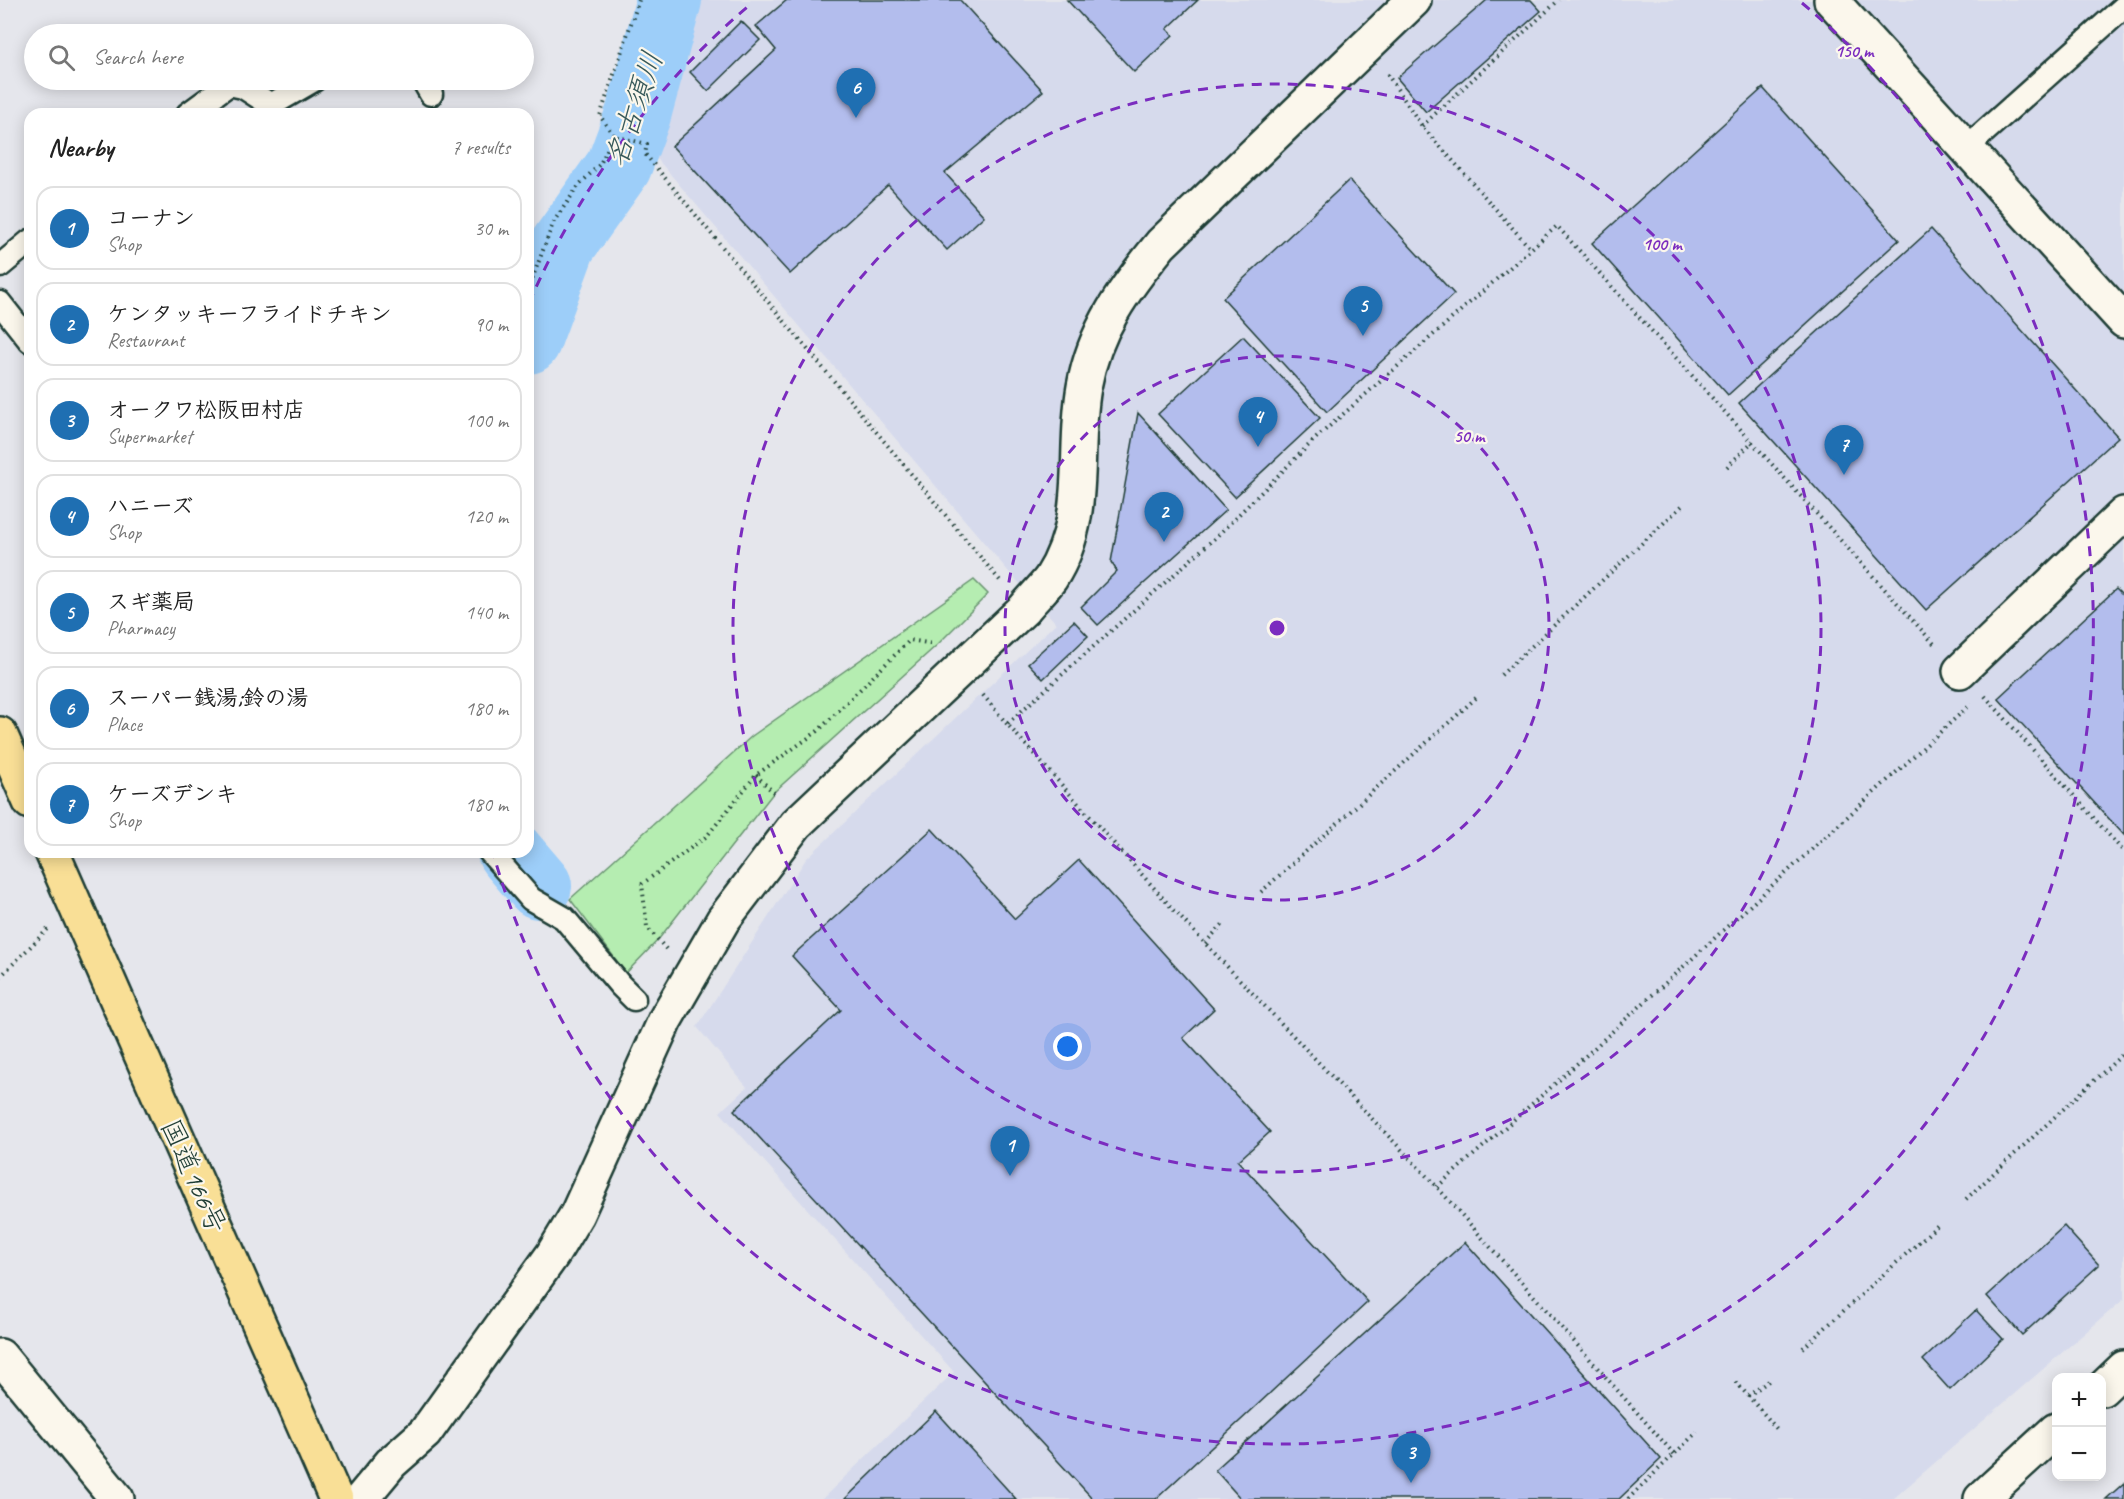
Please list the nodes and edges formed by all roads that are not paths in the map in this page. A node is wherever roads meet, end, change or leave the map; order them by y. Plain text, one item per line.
1 (1414, 0) edge
2 (1832, 0) edge
3 (2124, 7) edge
4 (221, 90) edge
5 (248, 90) edge
6 (297, 90) edge
7 (196, 108) edge
8 (1965, 149) junction
9 (24, 246) edge
10 (0, 266) edge
11 (0, 303) edge
12 (2124, 321) edge
13 (24, 333) edge
14 (2124, 514) edge
15 (1960, 670) road end
16 (0, 734) edge
17 (24, 788) edge
18 (55, 858) edge
19 (495, 858) edge
20 (634, 999) dead end
21 (0, 1356) edge
22 (2124, 1368) edge
23 (2106, 1385) edge
24 (2052, 1434) edge
25 (117, 1499) edge
26 (336, 1499) edge
27 (361, 1499) edge
28 (1981, 1499) edge

1 - 27 street
2 - 8 street
3 - 8 lane
4 - 7 lane
5 - 6 lane
8 - 12 street
9 - 10 lane
11 - 13 lane
14 - 15 street
16 - 17 highway
18 - 26 highway, 国道166号
19 - 20 lane
21 - 25 street
22 - 23 street
24 - 28 street

